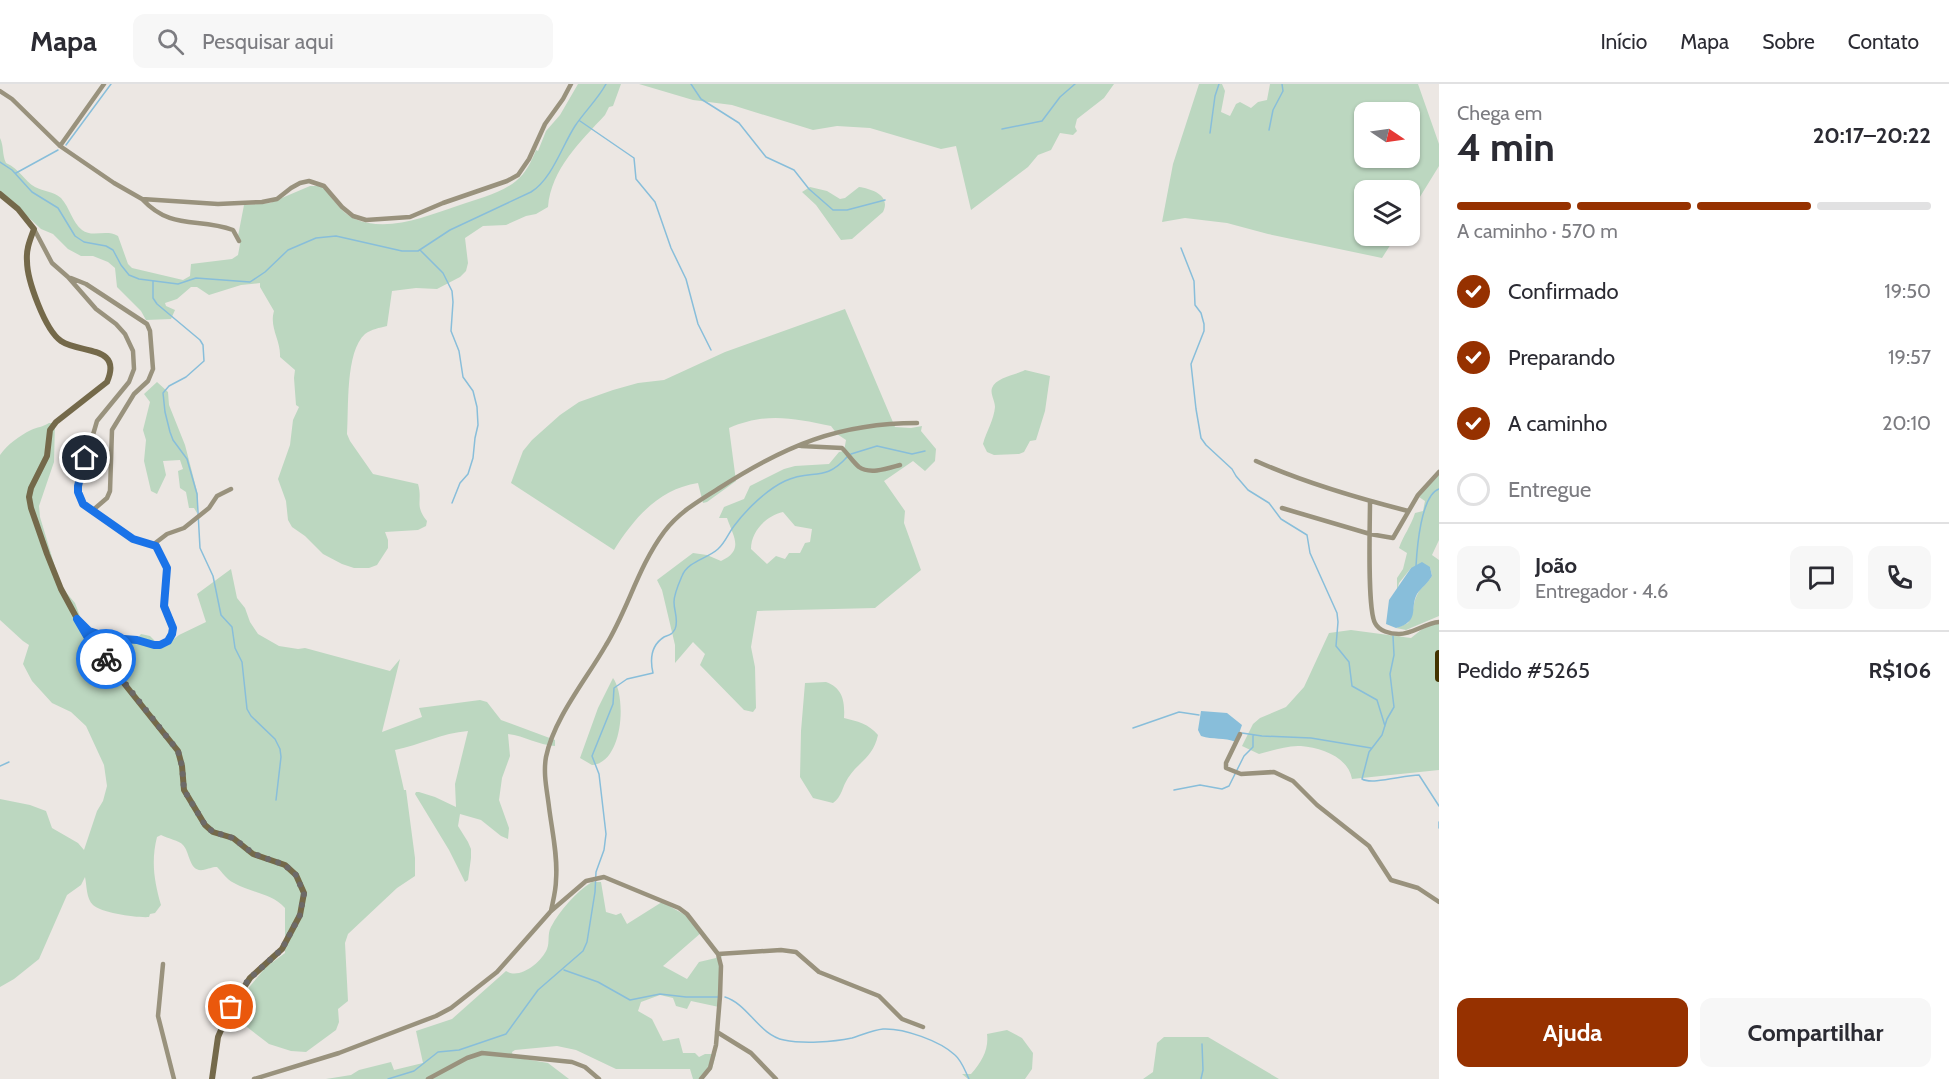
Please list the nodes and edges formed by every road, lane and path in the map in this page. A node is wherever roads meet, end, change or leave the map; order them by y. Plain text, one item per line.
1 (104, 84) edge
2 (571, 84) edge
3 (0, 92) edge
4 (60, 146) junction
5 (0, 194) edge
6 (142, 199) junction
7 (34, 229) junction
8 (240, 242) dead end
9 (68, 277) junction
10 (916, 423) dead end
11 (798, 446) junction
12 (1256, 461) dead end
13 (900, 465) dead end
14 (1439, 472) edge
15 (231, 489) dead end
16 (1370, 501) junction
17 (1282, 508) dead end
18 (92, 511) junction
19 (1408, 511) junction
20 (1370, 534) junction
21 (154, 544) junction
22 (77, 619) junction
23 (1439, 622) edge
24 (1439, 654) edge
25 (1439, 678) edge
26 (1240, 734) dead end
27 (1439, 902) edge
28 (551, 911) junction
29 (718, 954) junction
30 (163, 964) dead end
31 (923, 1027) dead end
32 (717, 1032) junction
33 (174, 1079) edge
34 (212, 1079) edge
35 (254, 1079) edge
36 (428, 1079) edge
37 (599, 1079) edge
38 (701, 1079) edge
39 (776, 1079) edge

1 - 4 street
2 - 6 street
3 - 4 street
4 - 6 street
5 - 7 street
6 - 8 street
7 - 9 street
7 - 22 street
9 - 18 street
9 - 18 street
10 - 11 street
11 - 13 street
11 - 28 street
12 - 16 street
14 - 19 street
15 - 21 street
16 - 19 street
16 - 20 street
17 - 20 street
18 - 21 street
19 - 20 street
20 - 23 street
21 - 22 street
22 - 34 street
24 - 25 highway
26 - 27 street
28 - 29 street
28 - 35 street
29 - 31 street
29 - 32 street
30 - 33 street
32 - 38 street
32 - 39 street
36 - 37 street

